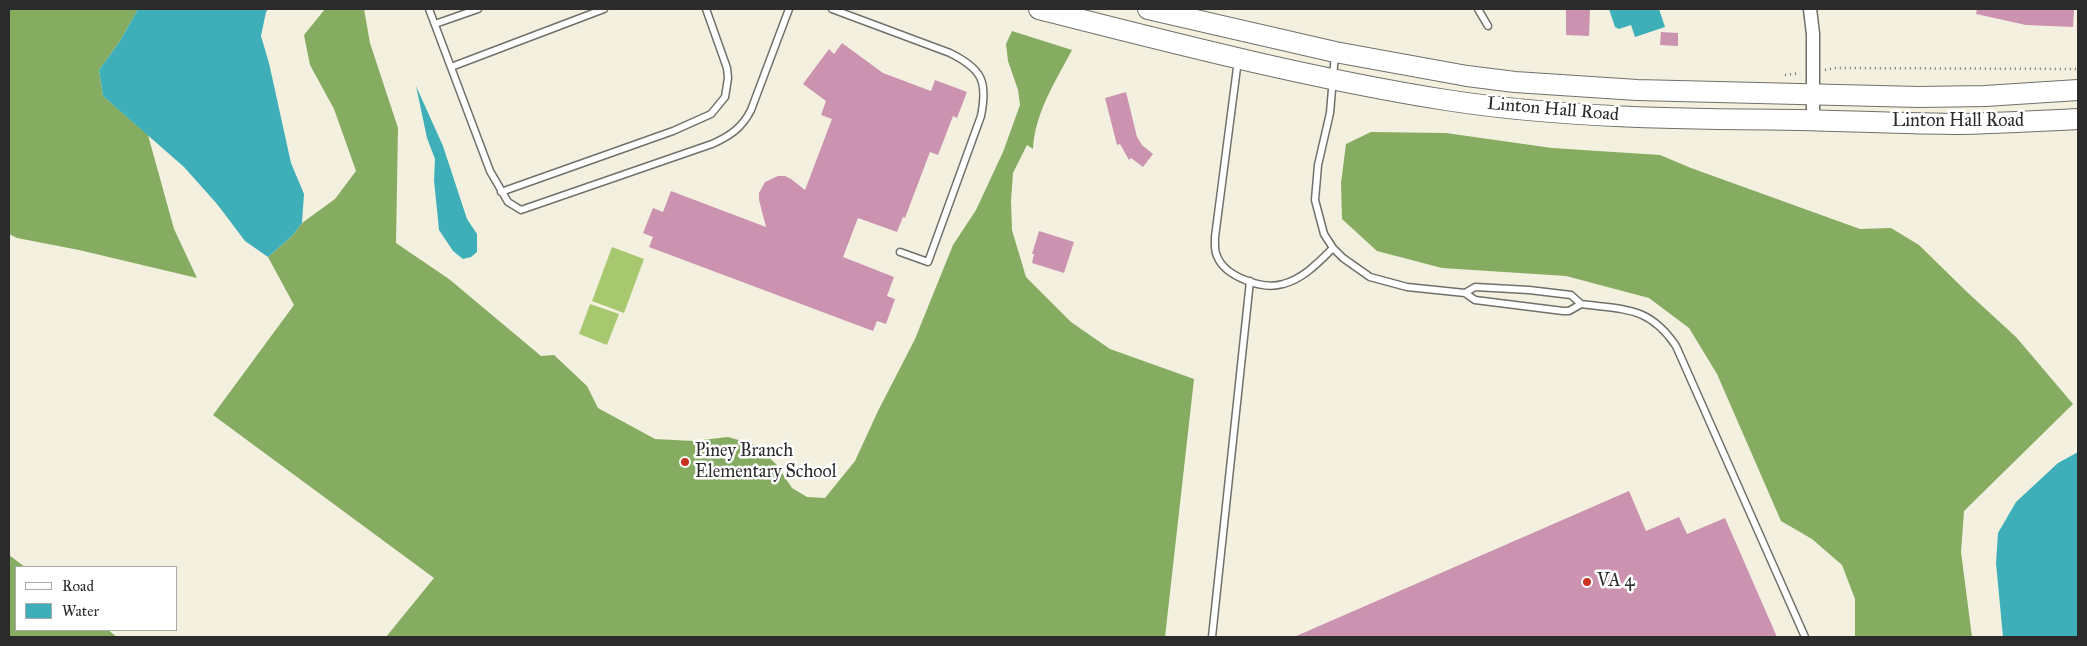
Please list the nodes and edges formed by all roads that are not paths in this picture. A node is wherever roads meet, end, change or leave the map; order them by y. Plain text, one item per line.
1 (429, 9) edge
2 (478, 9) edge
3 (604, 9) edge
4 (706, 9) edge
5 (789, 9) edge
6 (832, 9) edge
7 (1039, 9) edge
8 (1148, 9) edge
9 (1478, 9) edge
10 (1810, 9) edge
11 (435, 24) junction
12 (1488, 26) dead end
13 (1335, 52) junction
14 (1238, 58) junction
15 (451, 67) junction
16 (1333, 79) junction
17 (2078, 90) edge
18 (1813, 93) junction
19 (2078, 119) edge
20 (1812, 121) junction
21 (501, 192) junction
22 (1333, 248) junction
23 (900, 252) dead end
24 (1250, 281) junction
25 (1465, 292) junction
26 (1581, 304) junction
27 (1212, 637) edge
28 (1805, 637) edge

1 - 11 lane
2 - 11 lane
3 - 15 lane
4 - 21 lane
5 - 21 lane
6 - 23 lane
7 - 14 main road, Linton Hall Road
8 - 13 main road, Linton Hall Road
9 - 12 lane
10 - 18 street
11 - 15 lane
13 - 16 lane
13 - 18 main road, Linton Hall Road
14 - 16 main road, Linton Hall Road
14 - 24 lane
15 - 21 lane
16 - 20 main road, Linton Hall Road
16 - 22 lane
17 - 18 main road, Linton Hall Road
18 - 20 street
19 - 20 main road, Linton Hall Road
22 - 24 lane
22 - 25 lane
24 - 27 lane
25 - 26 lane
25 - 26 lane
26 - 28 lane

